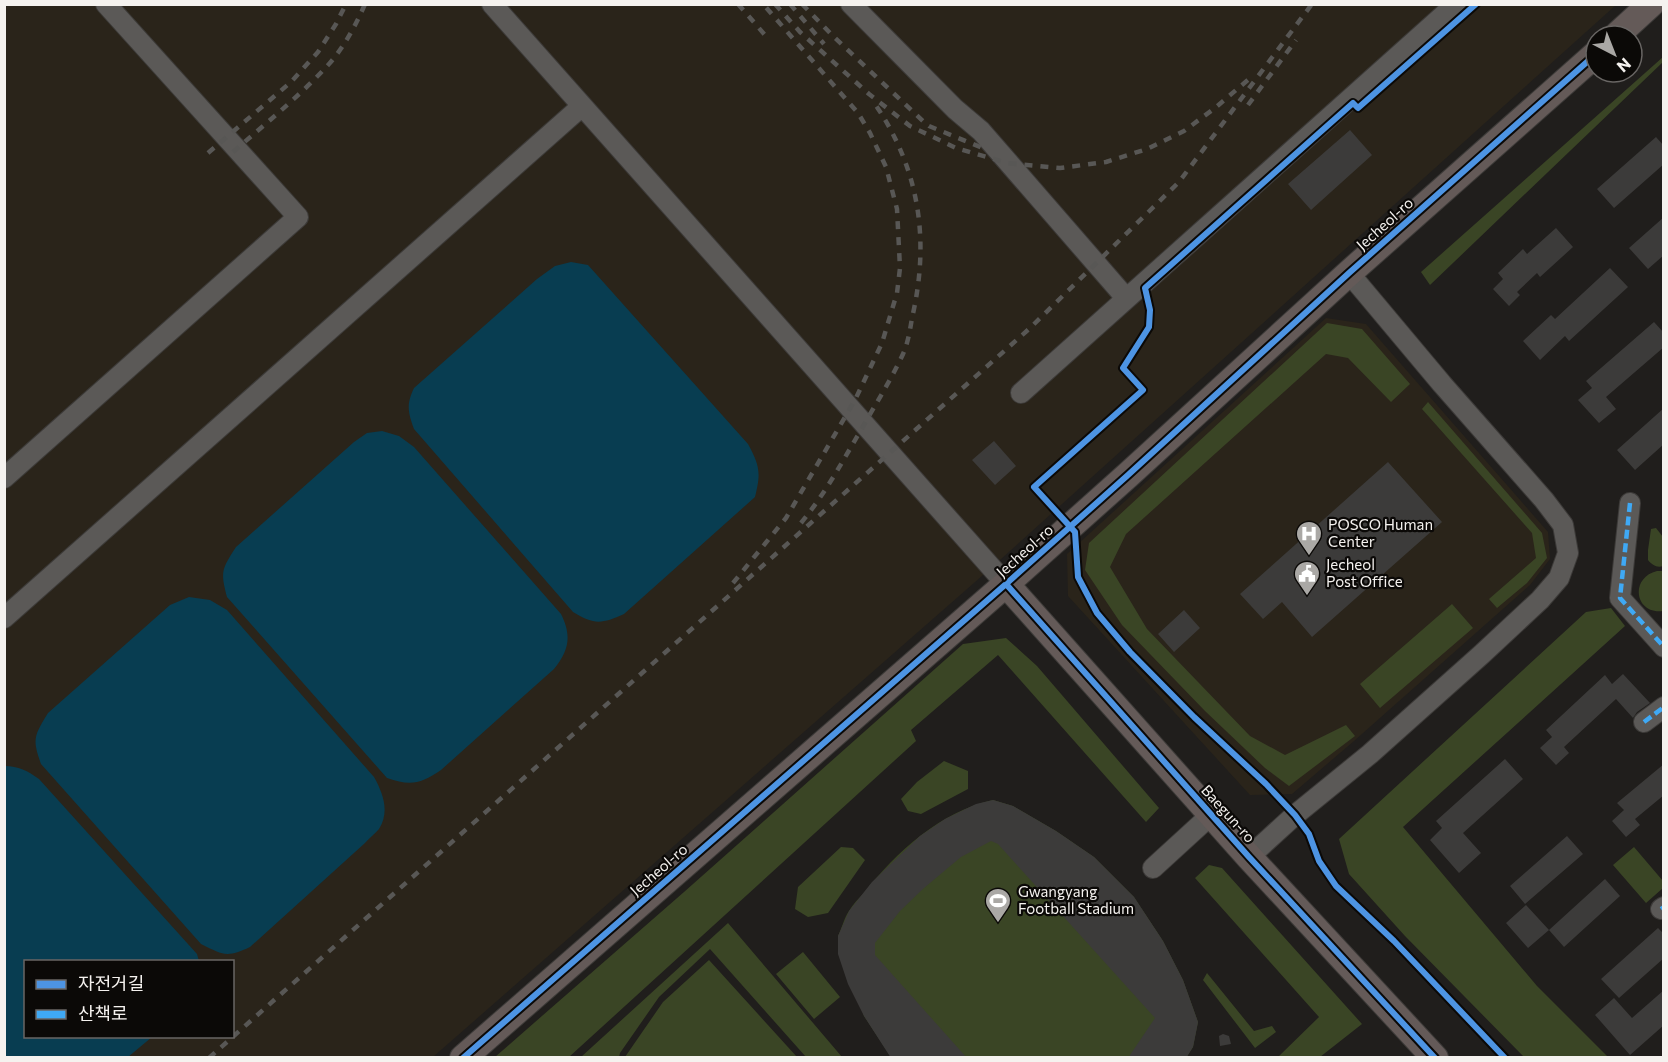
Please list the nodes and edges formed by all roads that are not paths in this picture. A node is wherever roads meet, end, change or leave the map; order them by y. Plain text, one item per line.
1 (106, 4) edge
2 (492, 4) edge
3 (852, 4) edge
4 (1456, 4) edge
5 (1651, 4) edge
6 (1629, 24) edge
7 (1584, 65) edge
8 (582, 106) junction
9 (1349, 273) junction
10 (1126, 298) junction
11 (1021, 393) dead end
12 (4, 478) edge
13 (1630, 503) dead end
14 (1006, 584) junction
15 (4, 618) edge
16 (1664, 647) edge
17 (1664, 707) edge
18 (1644, 722) dead end
19 (1212, 814) junction
20 (1249, 857) junction
21 (1153, 868) dead end
22 (463, 1058) edge
23 (1434, 1058) edge

1 - 12 street
2 - 8 street
3 - 10 street
4 - 10 street
5 - 6 main road
7 - 9 main road, Jecheol-ro
8 - 14 street
8 - 15 street
9 - 14 main road, Jecheol-ro
9 - 20 street
10 - 11 street
13 - 16 street
14 - 19 main road, Baegun-ro
14 - 22 main road, Jecheol-ro
17 - 18 street
19 - 20 main road, Baegun-ro
19 - 21 street
20 - 23 main road, Baegun-ro

